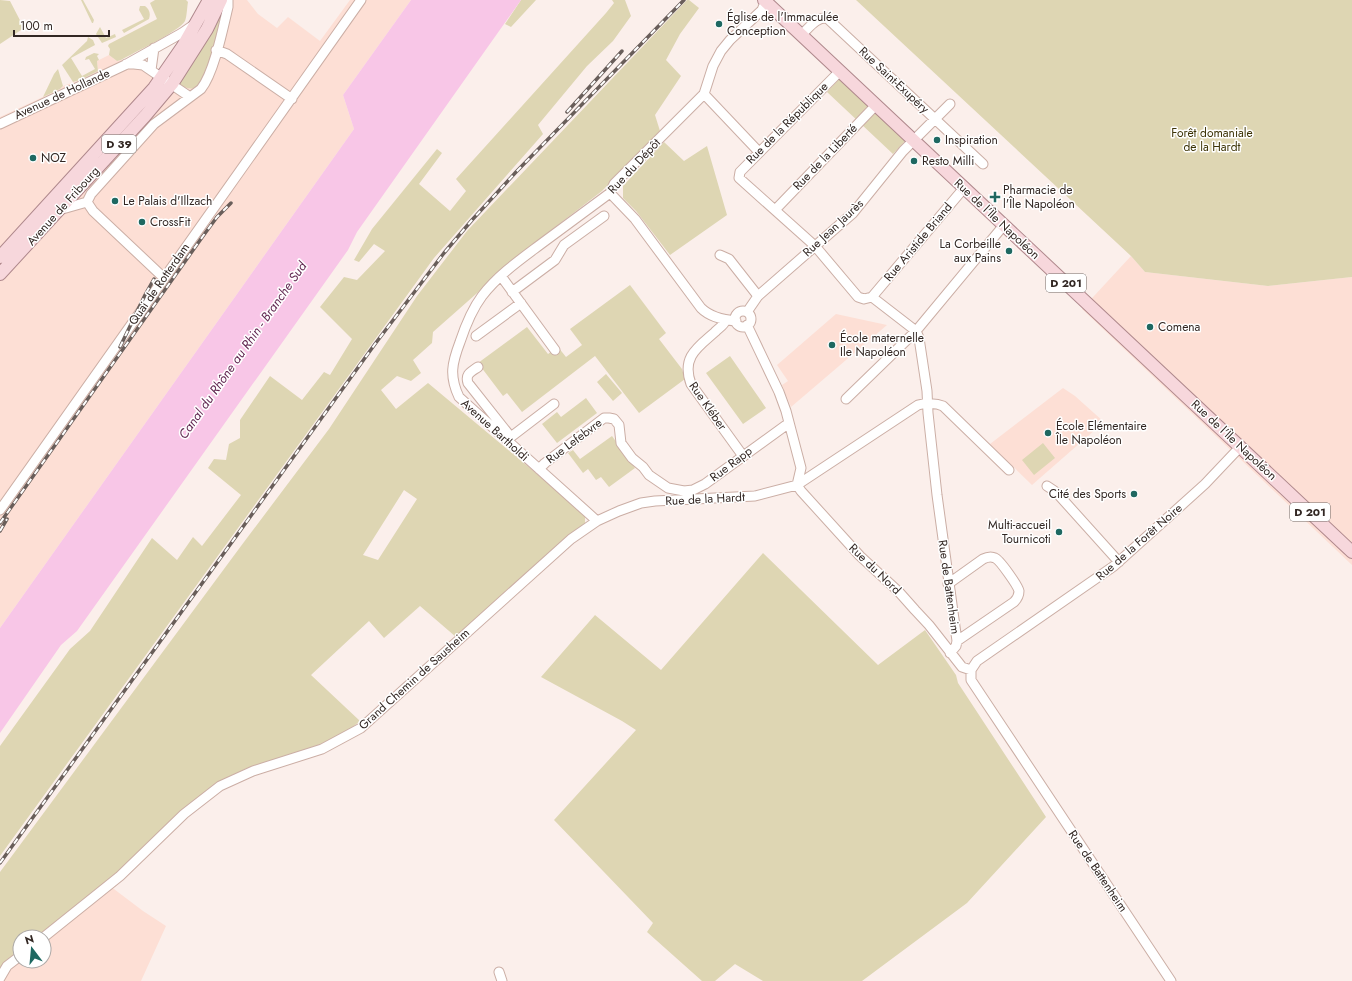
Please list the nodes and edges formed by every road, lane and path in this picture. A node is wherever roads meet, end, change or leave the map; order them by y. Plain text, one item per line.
1 (209, 0) edge
2 (221, 0) edge
3 (228, 0) edge
4 (361, 0) edge
5 (766, 0) edge
6 (198, 22) junction
7 (801, 35) junction
8 (154, 48) junction
9 (216, 50) junction
10 (125, 65) junction
11 (151, 70) junction
12 (840, 71) junction
13 (167, 81) junction
14 (704, 94) junction
15 (190, 97) junction
16 (289, 97) junction
17 (950, 104) dead end
18 (876, 105) junction
19 (935, 118) junction
20 (0, 124) edge
21 (914, 140) junction
22 (759, 152) junction
23 (983, 164) dead end
24 (964, 188) junction
25 (610, 193) junction
26 (87, 202) junction
27 (59, 210) junction
28 (775, 210) junction
29 (604, 216) dead end
30 (1004, 225) junction
31 (815, 246) junction
32 (720, 255) dead end
33 (0, 257) edge
34 (0, 274) edge
35 (501, 276) junction
36 (164, 278) junction
37 (512, 292) junction
38 (758, 296) junction
39 (872, 297) junction
40 (521, 303) junction
41 (747, 312) junction
42 (731, 321) junction
43 (747, 325) junction
44 (916, 331) junction
45 (476, 336) dead end
46 (555, 350) dead end
47 (478, 367) dead end
48 (846, 399) dead end
49 (481, 400) junction
50 (554, 404) dead end
51 (928, 404) junction
52 (470, 408) junction
53 (789, 423) junction
54 (508, 438) junction
55 (1241, 446) junction
56 (743, 456) junction
57 (801, 468) junction
58 (539, 469) junction
59 (1009, 470) dead end
60 (649, 475) joint
61 (814, 475) junction
62 (797, 485) junction
63 (1047, 486) dead end
64 (0, 510) edge
65 (597, 521) junction
66 (1352, 552) edge
67 (1119, 562) junction
68 (948, 584) junction
69 (957, 641) junction
70 (950, 653) junction
71 (971, 670) junction
72 (52, 931) edge
73 (12, 962) edge
74 (0, 978) edge
75 (1171, 981) edge

1 - 6 main road, Avenue de Fribourg / D 39
2 - 13 main road, Avenue de Fribourg / D 39
3 - 9 street
4 - 16 street, Quai de Rotterdam
5 - 7 main road, Rue de l'Île Napoléon / D 201
5 - 14 street
6 - 8 street, Avenue de Hollande
6 - 13 main road, Avenue de Fribourg / D 39
7 - 12 main road, Rue de l'Île Napoléon / D 201
7 - 19 street, Rue Saint-Exupéry
8 - 10 street, Avenue de Hollande
8 - 11 street
9 - 15 street
9 - 16 street
10 - 11 street, Avenue de Hollande
10 - 20 street, Avenue de Hollande
11 - 13 street, Avenue de Hollande
12 - 18 main road, Rue de l'Île Napoléon / D 201
12 - 22 street, Rue de la République
13 - 15 street, Avenue de Hollande
13 - 27 main road, Avenue de Fribourg / D 39
13 - 33 main road, Avenue de Fribourg / D 39
14 - 22 street
14 - 25 street, Rue du Dépôt
15 - 26 street
16 - 36 street, Quai de Rotterdam
17 - 19 street, Rue Jean Jaurès
18 - 21 main road, Rue de l'Île Napoléon / D 201
18 - 28 street, Rue de la Liberté
19 - 21 street, Rue Jean Jaurès
19 - 23 street, Rue Saint-Exupéry
21 - 24 main road, Rue de l'Île Napoléon / D 201
21 - 31 street, Rue Jean Jaurès
22 - 28 street, Rue de la République
24 - 30 main road, Rue de l'Île Napoléon / D 201
24 - 39 street, Rue Aristide Briand
25 - 35 street, Rue du Dépôt
25 - 42 street
26 - 27 street
26 - 36 street
27 - 34 main road, Avenue de Fribourg / D 39
28 - 31 street
29 - 37 street
30 - 44 street
30 - 55 main road, Rue de l'Île Napoléon / D 201
31 - 38 street, Rue Jean Jaurès
31 - 39 street
32 - 38 street
35 - 37 street
35 - 52 street, Avenue Bartholdi
36 - 64 street, Quai de Rotterdam
37 - 40 street
38 - 41 street, Rue Jean Jaurès
39 - 44 street
40 - 45 street
40 - 46 street
41 - 42 street
41 - 43 street
42 - 43 street
42 - 56 street, Rue Kléber
43 - 53 street
44 - 48 street
44 - 51 street, Rue de Battenheim
47 - 49 street
49 - 52 street
49 - 54 street
50 - 54 street
51 - 59 street
51 - 61 street, Rue de la Hardt
51 - 68 street, Rue de Battenheim
52 - 54 street, Avenue Bartholdi
53 - 56 street, Rue Rapp
53 - 57 street
54 - 58 street, Avenue Bartholdi
55 - 66 main road, Rue de l'Île Napoléon / D 201
55 - 67 street, Rue de la Forêt Noire
56 - 60 street, Rue Rapp
57 - 61 street
57 - 62 street
58 - 60 street, Rue Lefebvre
58 - 65 street, Avenue Bartholdi
61 - 62 street, Rue de la Hardt
62 - 65 street, Rue de la Hardt
62 - 70 street, Rue du Nord
63 - 67 street
65 - 72 street, Grand Chemin de Sausheim
67 - 71 street, Rue de la Forêt Noire
68 - 69 street, Rue de Battenheim
68 - 69 street
69 - 70 street, Rue de Battenheim
70 - 71 street
71 - 75 street, Rue de Battenheim
73 - 74 street

